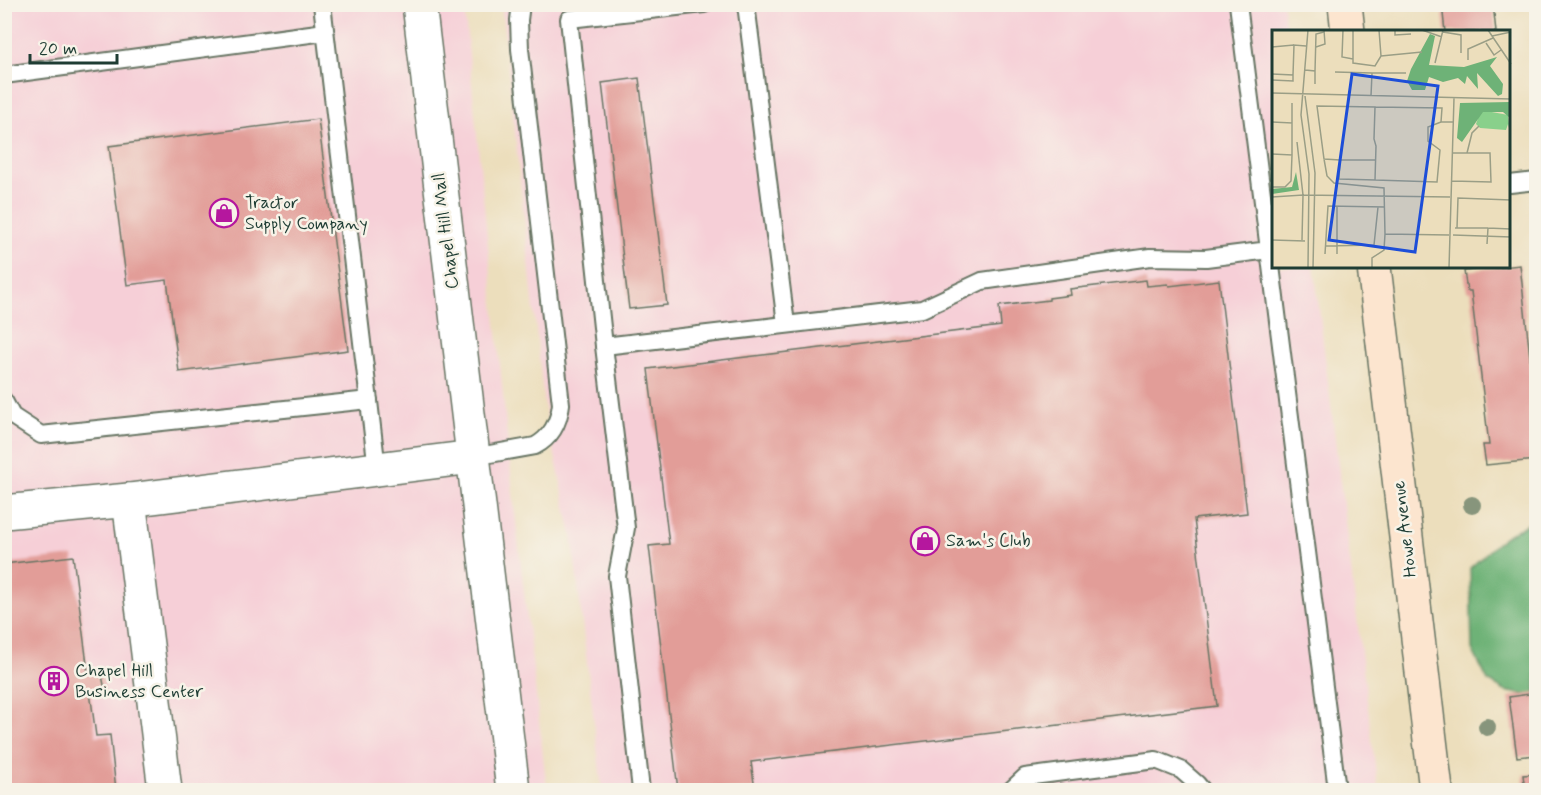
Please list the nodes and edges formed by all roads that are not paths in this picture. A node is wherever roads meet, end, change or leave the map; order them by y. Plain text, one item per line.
1 (322, 4) edge
2 (418, 4) edge
3 (521, 4) edge
4 (704, 4) edge
5 (746, 4) edge
6 (1238, 4) edge
7 (1345, 4) edge
8 (1348, 30) edge
9 (325, 32) junction
10 (4, 75) edge
11 (1536, 181) edge
12 (1511, 184) edge
13 (1269, 250) junction
14 (1374, 268) edge
15 (786, 324) junction
16 (604, 346) junction
17 (369, 400) junction
18 (4, 401) edge
19 (473, 457) junction
20 (377, 469) junction
21 (129, 500) junction
22 (4, 512) edge
23 (165, 790) edge
24 (513, 790) edge
25 (641, 790) edge
26 (1011, 790) edge
27 (1202, 790) edge
28 (1337, 790) edge
29 (1436, 790) edge

1 - 9 lane
2 - 19 street, Chapel Hill Mall
3 - 19 lane
4 - 16 lane
5 - 15 lane
6 - 13 lane
7 - 8 street
9 - 10 lane
9 - 17 lane
11 - 12 lane
13 - 15 lane
13 - 28 lane
14 - 29 street, Howe Avenue
15 - 16 lane
16 - 25 lane
17 - 18 lane
17 - 20 lane
19 - 20 street
19 - 24 street, Chapel Hill Mall
20 - 21 street
21 - 22 street
21 - 23 street
26 - 27 lane

